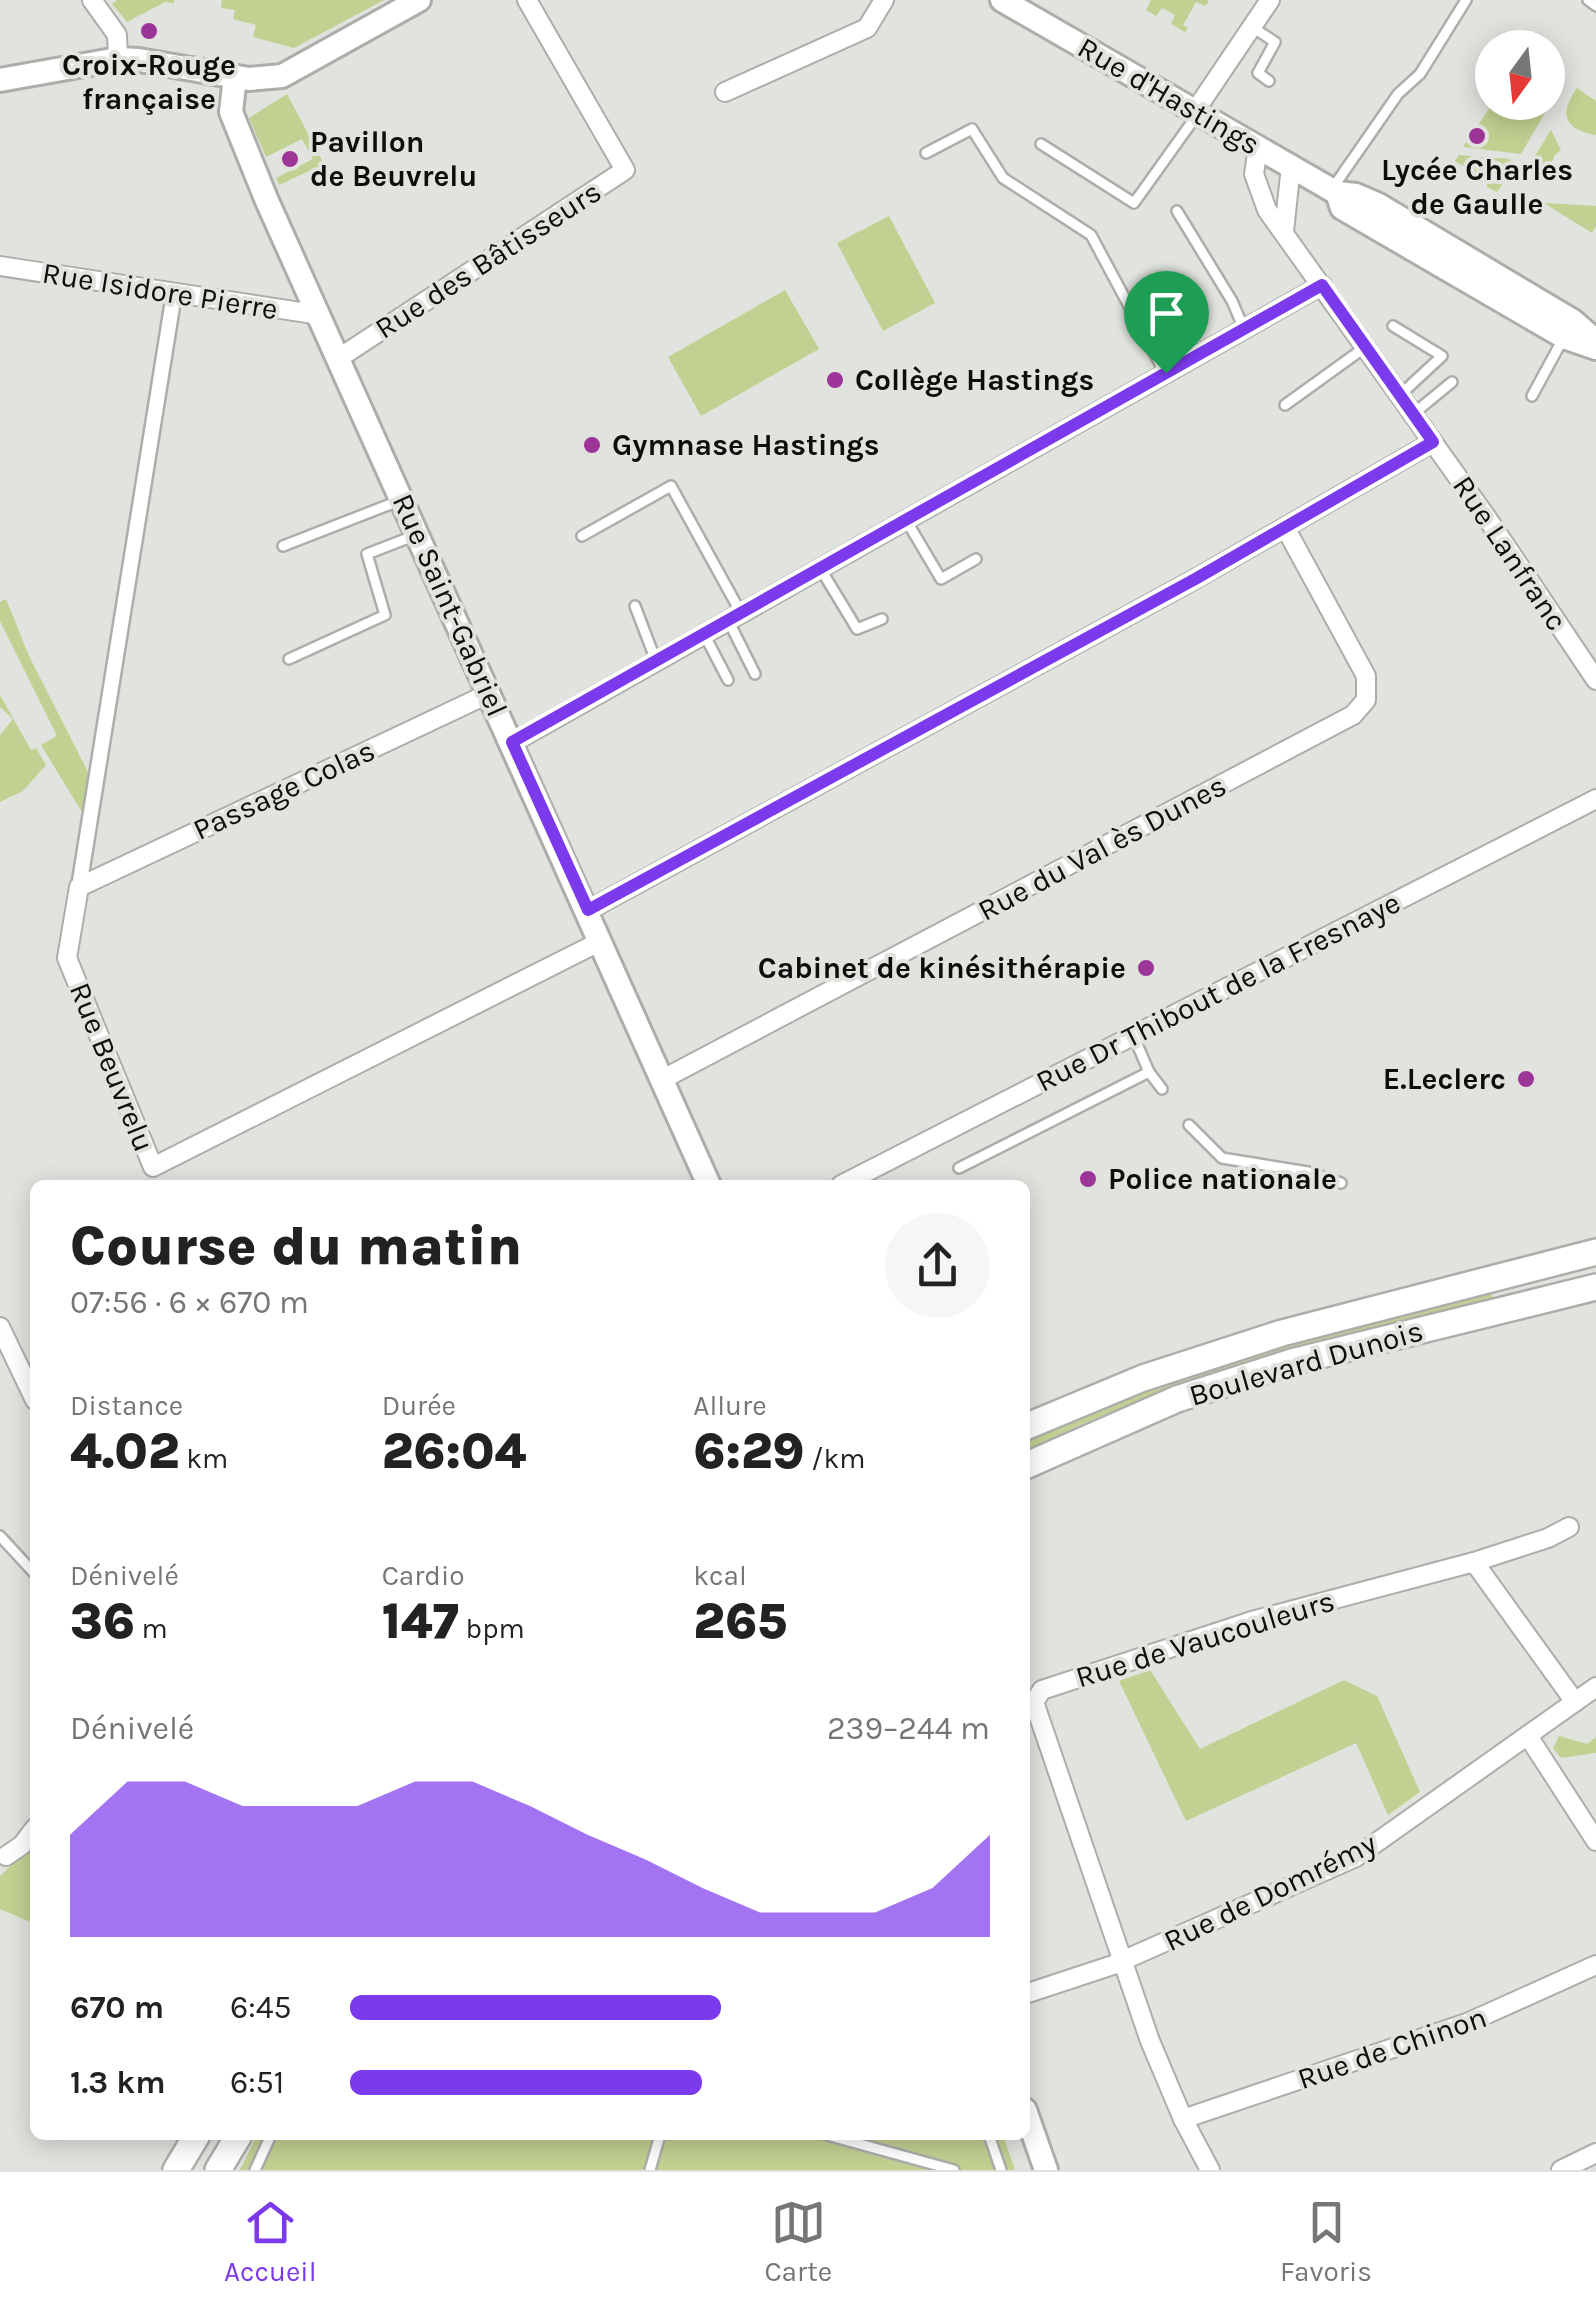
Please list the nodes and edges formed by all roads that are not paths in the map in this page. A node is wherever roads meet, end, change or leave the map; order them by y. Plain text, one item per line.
1 (92, 0) edge
2 (418, 0) edge
3 (528, 0) edge
4 (884, 0) edge
5 (1002, 0) edge
6 (1270, 0) edge
7 (1466, 0) edge
8 (1588, 0) edge
9 (1596, 6) edge
10 (1252, 27) junction
11 (118, 59) junction
12 (236, 77) junction
13 (0, 80) edge
14 (1269, 81) dead end
15 (726, 92) dead end
16 (1196, 112) junction
17 (1041, 144) dead end
18 (1258, 147) junction
19 (926, 154) dead end
20 (1291, 166) junction
21 (1334, 191) junction
22 (1177, 211) dead end
23 (1284, 231) junction
24 (0, 266) edge
25 (1322, 285) junction
26 (174, 294) junction
27 (320, 315) junction
28 (1393, 326) dead end
29 (1244, 329) junction
30 (1564, 337) junction
31 (1596, 345) edge
32 (1366, 347) junction
33 (339, 358) junction
34 (1166, 373) junction
35 (1452, 382) dead end
36 (1400, 395) junction
37 (1532, 396) dead end
38 (1285, 404) dead end
39 (1413, 414) junction
40 (1433, 442) junction
41 (402, 499) junction
42 (906, 520) junction
43 (1286, 529) junction
44 (418, 534) junction
45 (582, 536) dead end
46 (282, 546) dead end
47 (976, 559) dead end
48 (820, 568) junction
49 (635, 606) dead end
50 (735, 617) junction
51 (882, 618) dead end
52 (704, 634) junction
53 (288, 658) dead end
54 (656, 660) junction
55 (755, 674) dead end
56 (728, 680) dead end
57 (1596, 680) edge
58 (490, 693) junction
59 (512, 742) junction
60 (1596, 799) edge
61 (79, 887) junction
62 (588, 910) junction
63 (601, 941) junction
64 (1132, 1034) junction
65 (1149, 1072) junction
66 (663, 1080) junction
67 (1162, 1089) dead end
68 (1189, 1126) dead end
69 (958, 1168) dead end
70 (707, 1180) edge
71 (851, 1180) edge
72 (1341, 1183) dead end
73 (1596, 1252) edge
74 (1570, 1259) junction
75 (1596, 1276) edge
76 (1596, 1287) edge
77 (0, 1326) edge
78 (25, 1370) edge
79 (1030, 1425) edge
80 (1030, 1464) edge
81 (1568, 1527) dead end
82 (0, 1536) edge
83 (1474, 1562) junction
84 (30, 1569) edge
85 (1596, 1687) edge
86 (1030, 1690) edge
87 (1575, 1702) junction
88 (1528, 1736) junction
89 (30, 1834) edge
90 (1596, 1842) edge
91 (6, 1856) dead end
92 (1122, 1962) junction
93 (1596, 1965) edge
94 (1030, 1992) edge
95 (1183, 2119) junction
96 (1030, 2124) edge
97 (194, 2140) edge
98 (236, 2140) edge
99 (270, 2140) edge
100 (271, 2140) edge
101 (659, 2140) edge
102 (845, 2140) edge
103 (991, 2140) edge
104 (1596, 2153) edge
105 (176, 2170) edge
106 (218, 2170) edge
107 (255, 2170) edge
108 (264, 2170) edge
109 (650, 2170) edge
110 (954, 2170) edge
111 (1001, 2170) edge
112 (1046, 2170) edge
113 (1210, 2170) edge
114 (1561, 2170) edge

1 - 11 street
2 - 12 street
3 - 33 street, Rue des Bâtisseurs
4 - 15 street
5 - 16 street, Rue d'Hastings
6 - 10 street
7 - 21 lane
8 - 9 lane
10 - 14 lane
10 - 16 street
11 - 12 street
11 - 13 street
12 - 27 street, Rue Saint-Gabriel
16 - 17 lane
16 - 18 street, Rue d'Hastings
18 - 20 street, Rue d'Hastings
18 - 23 street, Rue Lanfranc
19 - 34 lane
20 - 21 street, Rue d'Hastings
20 - 23 street
21 - 30 street, Rue d'Hastings
21 - 31 street, Rue d'Hastings
22 - 29 lane
23 - 25 street, Rue Lanfranc
24 - 26 street, Rue Isidore Pierre
25 - 29 street
25 - 32 street, Rue Lanfranc
26 - 27 street, Rue Isidore Pierre
26 - 61 street, Rue Beuvrelu
27 - 33 street, Rue Saint-Gabriel
28 - 36 lane
29 - 34 street
30 - 31 street, Rue d'Hastings
30 - 37 lane
32 - 36 street, Rue Lanfranc
32 - 38 lane
33 - 41 street, Rue Saint-Gabriel
34 - 42 street
35 - 39 lane
36 - 39 street, Rue Lanfranc
39 - 40 street, Rue Lanfranc
40 - 43 street
40 - 57 street, Rue Lanfranc
41 - 44 street, Rue Saint-Gabriel
41 - 46 lane
42 - 47 lane
42 - 48 street
43 - 62 street
43 - 66 street, Rue du Val ès Dunes
44 - 53 lane
44 - 58 street, Rue Saint-Gabriel
45 - 50 lane
48 - 50 street
48 - 51 lane
49 - 54 lane
50 - 52 street
50 - 55 lane
52 - 54 street
52 - 56 lane
54 - 59 street
58 - 59 street, Rue Saint-Gabriel
58 - 61 street, Passage Colas
59 - 62 street, Rue Saint-Gabriel
60 - 64 street, Rue Dr Thibout de la Fresnaye
61 - 63 street, Rue Beuvrelu
62 - 63 street, Rue Saint-Gabriel
63 - 66 street, Rue Saint-Gabriel
64 - 65 lane
64 - 71 street, Rue Dr Thibout de la Fresnaye
65 - 67 lane
65 - 69 lane
66 - 70 street, Rue Saint-Gabriel
68 - 72 lane
73 - 74 main road, Boulevard Dunois
74 - 75 street
74 - 79 main road, Boulevard Dunois
76 - 80 main road, Boulevard Dunois
77 - 78 street
81 - 83 street, Rue de Vaucouleurs
82 - 84 lane
83 - 86 street, Rue de Vaucouleurs
83 - 87 street
85 - 87 street, Rue de Domrémy
86 - 92 street, Rue de Vaucouleurs
87 - 88 street, Rue de Domrémy
88 - 90 street
88 - 92 street, Rue de Domrémy
89 - 91 street
92 - 94 street, Rue de Domrémy
92 - 95 street, Rue de Vaucouleurs
93 - 95 street, Rue de Chinon
95 - 113 street, Rue de Vaucouleurs
96 - 112 street
97 - 105 main road
98 - 106 main road
99 - 107 lane
100 - 108 lane
101 - 109 lane
102 - 110 lane
103 - 111 lane
104 - 114 street

